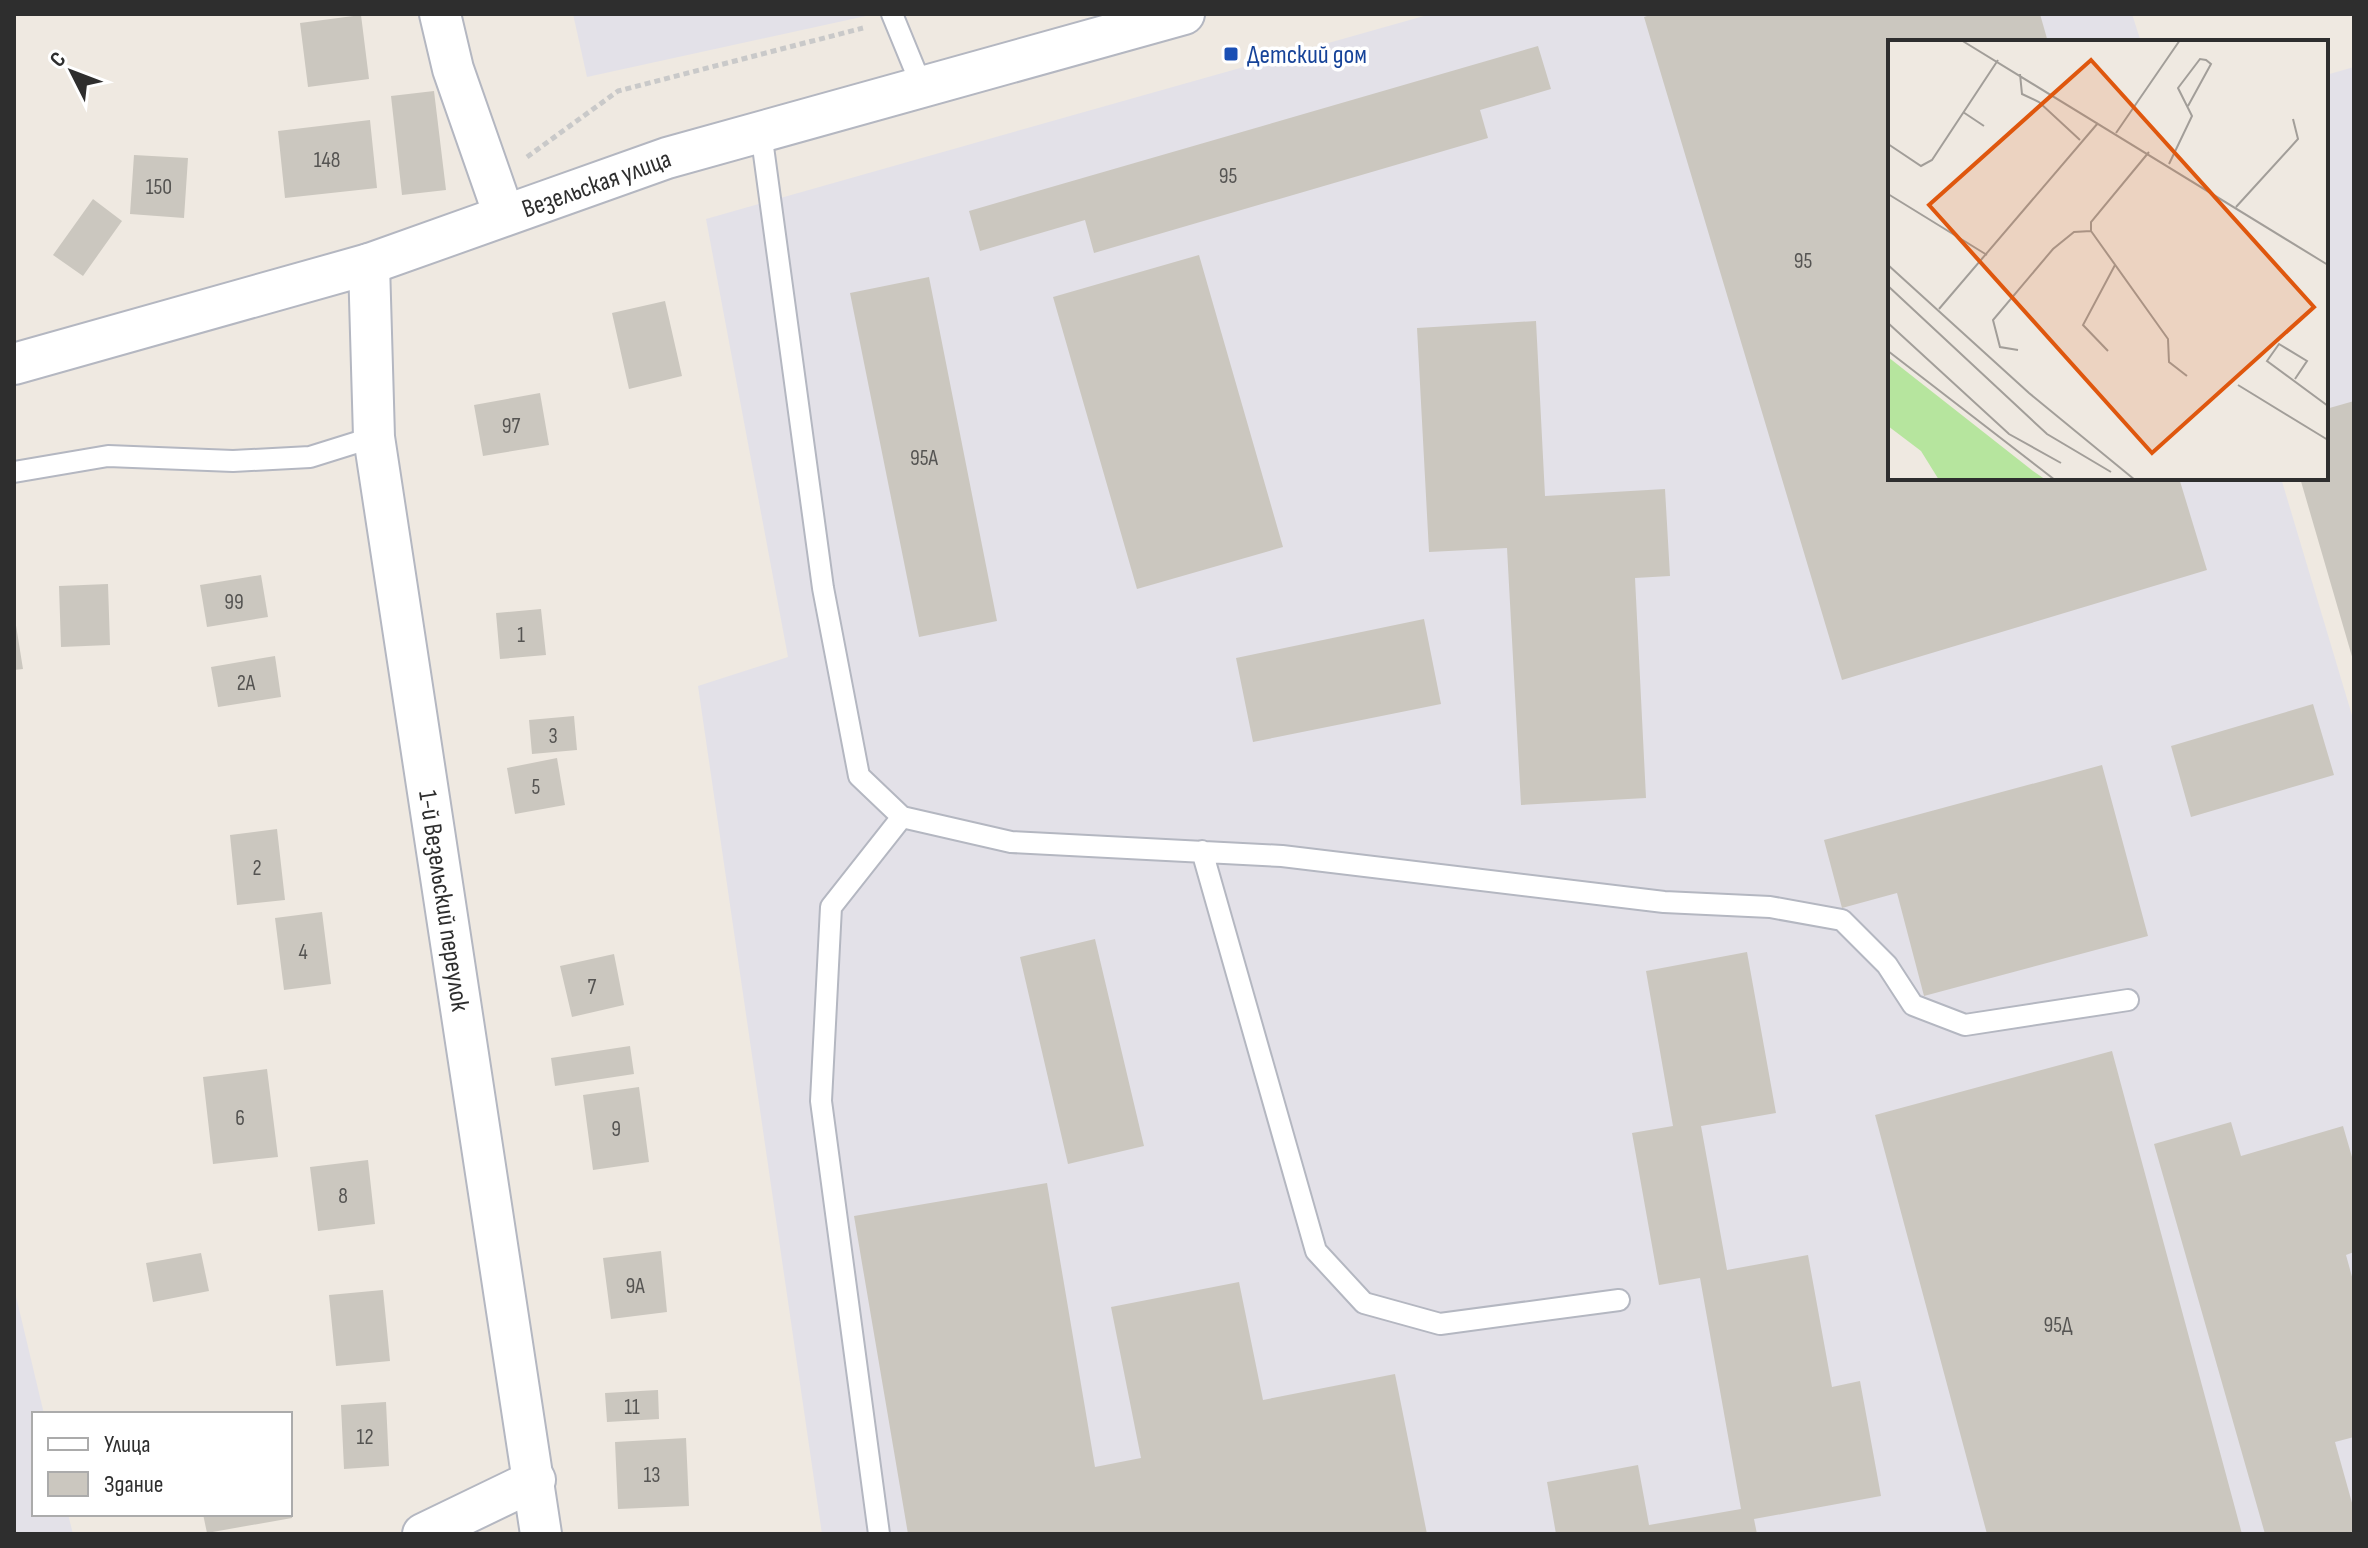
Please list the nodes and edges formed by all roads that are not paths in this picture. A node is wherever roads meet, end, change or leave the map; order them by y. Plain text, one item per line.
1 (440, 14) edge
2 (1184, 14) edge
3 (893, 17) edge
4 (922, 87) junction
5 (761, 132) junction
6 (504, 215) junction
7 (369, 264) junction
8 (14, 364) edge
9 (374, 437) junction
10 (14, 472) edge
11 (902, 817) junction
12 (1202, 851) junction
13 (2128, 1000) dead end
14 (1619, 1300) dead end
15 (535, 1480) junction
16 (423, 1534) edge
17 (541, 1534) edge
18 (879, 1534) edge

1 - 6 street
2 - 4 street, Везельская улица
3 - 4 lane
4 - 5 street, Везельская улица
5 - 6 street, Везельская улица
5 - 11 lane
6 - 7 street, Везельская улица
7 - 8 street, Везельская улица
7 - 9 street, 1-й Везельский переулок
9 - 10 lane
9 - 15 street, 1-й Везельский переулок
11 - 12 lane
11 - 18 lane
12 - 13 lane
12 - 14 lane
15 - 16 street
15 - 17 street, 1-й Везельский переулок

